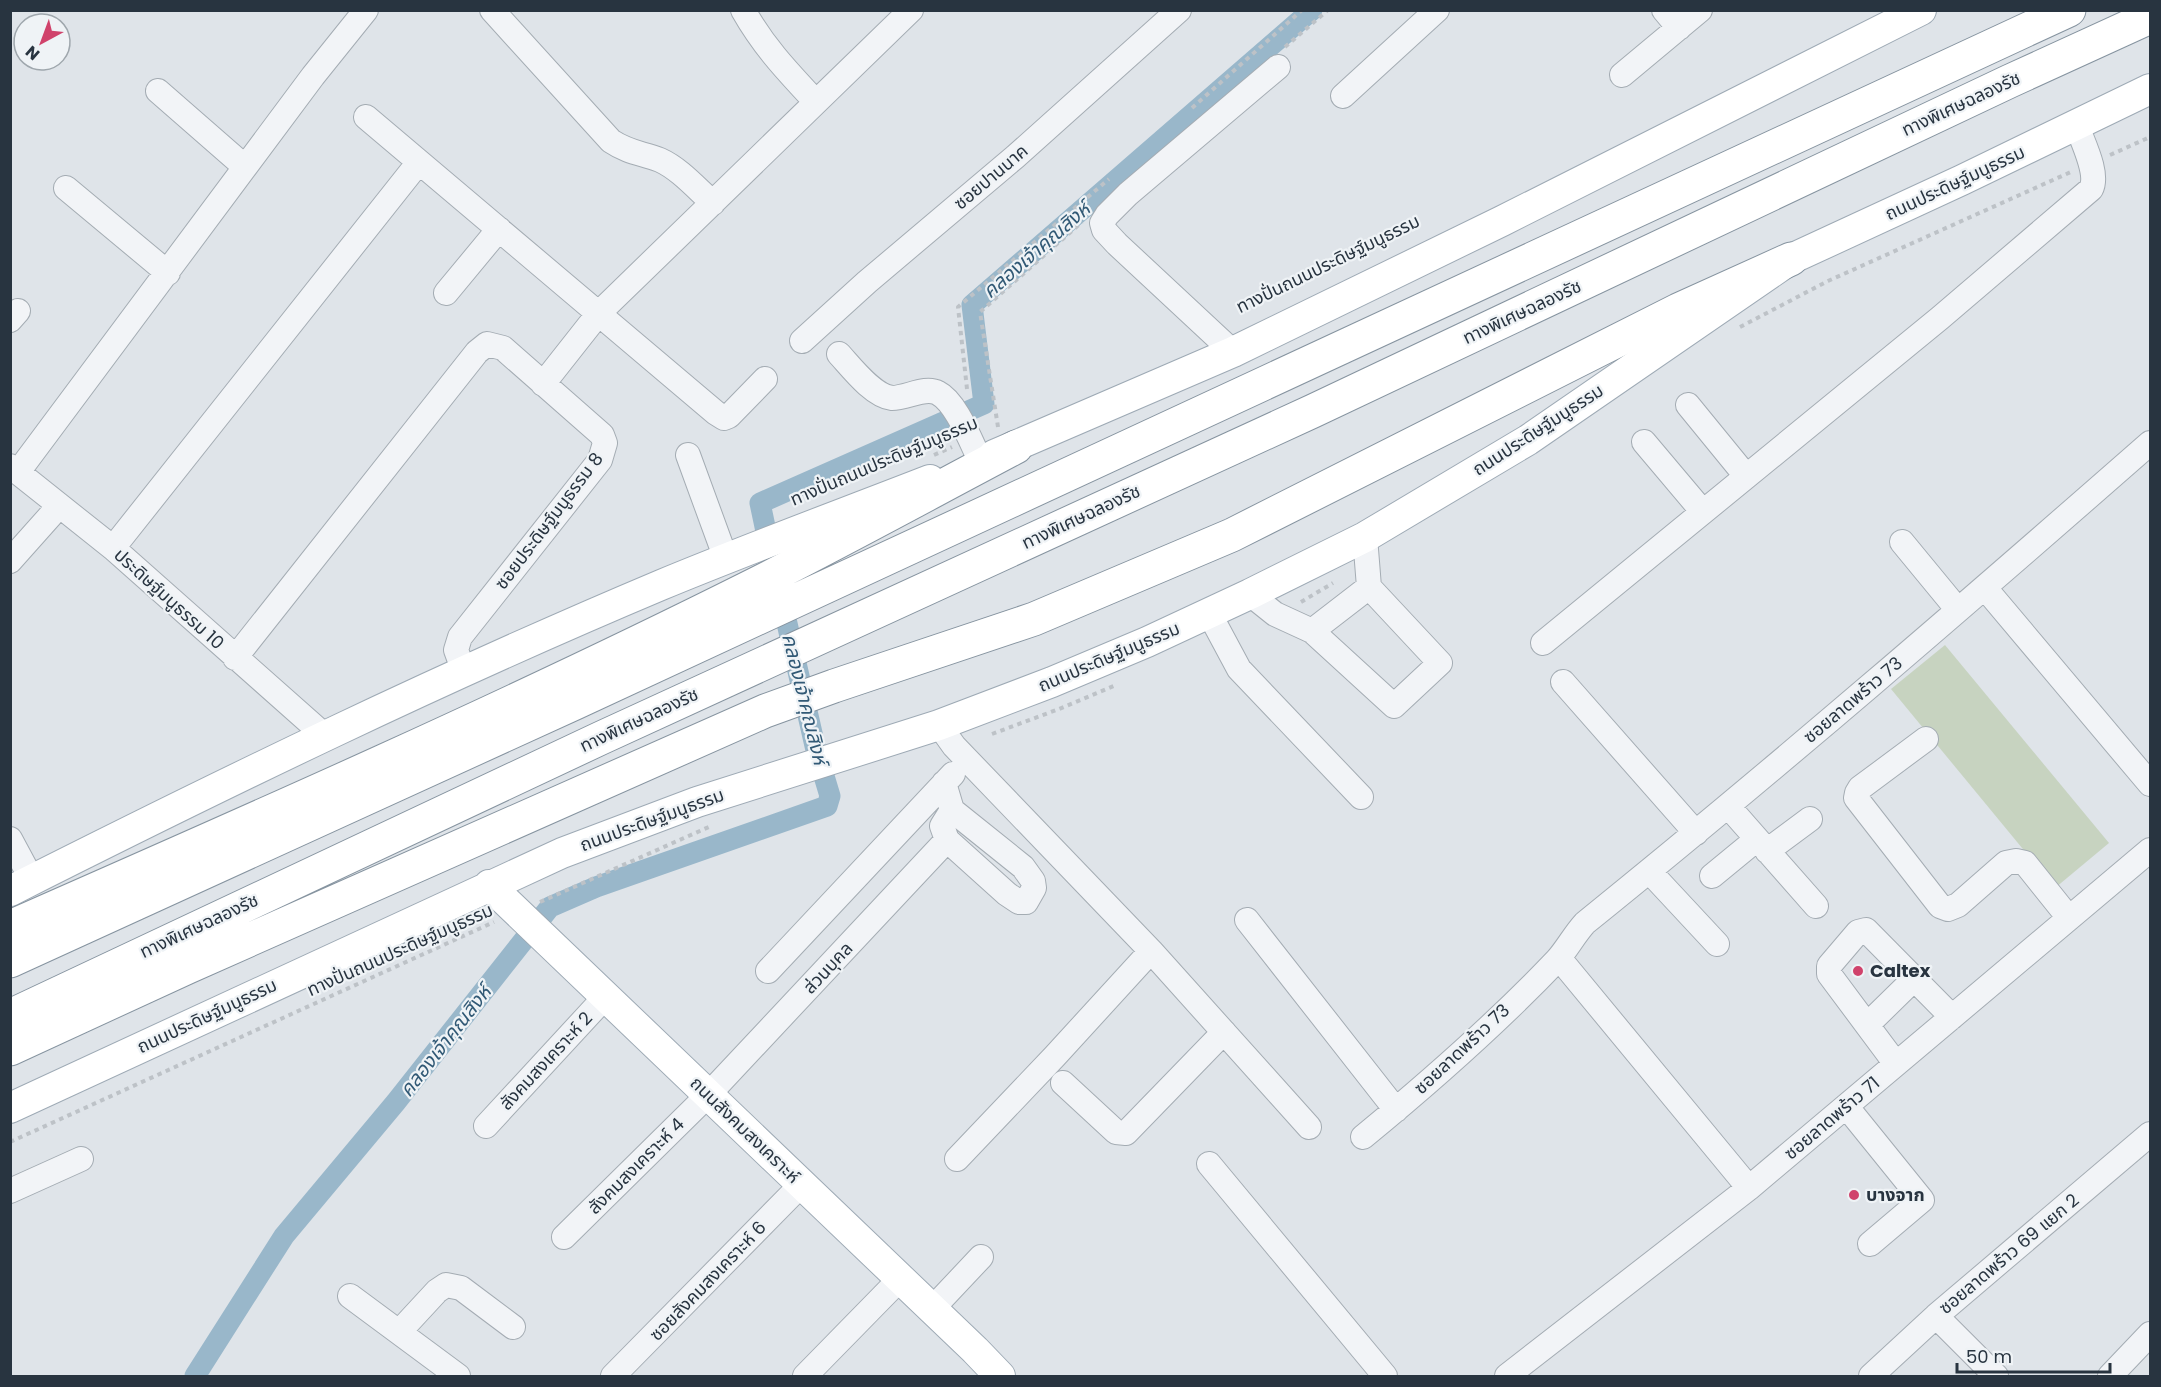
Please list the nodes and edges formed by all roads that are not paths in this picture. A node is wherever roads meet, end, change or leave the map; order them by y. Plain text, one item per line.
1 (366, 10) edge
2 (492, 10) edge
3 (911, 10) edge
4 (1179, 10) edge
5 (1437, 10) edge
6 (1700, 10) edge
7 (1921, 10) edge
8 (2069, 10) edge
9 (747, 12) edge
10 (2151, 17) edge
11 (1672, 19) edge
12 (1278, 67) dead end
13 (1622, 75) dead end
14 (2151, 89) edge
15 (158, 91) dead end
16 (1343, 96) dead end
17 (2151, 100) edge
18 (815, 102) junction
19 (366, 117) dead end
20 (2087, 121) junction
21 (419, 162) junction
22 (245, 167) junction
23 (66, 188) dead end
24 (713, 203) junction
25 (499, 229) junction
26 (1791, 259) junction
27 (168, 273) junction
28 (446, 293) dead end
29 (599, 313) junction
30 (802, 341) dead end
31 (1233, 352) junction
32 (839, 354) dead end
33 (765, 379) dead end
34 (543, 384) junction
35 (1688, 405) dead end
36 (1012, 435) junction
37 (971, 442) junction
38 (1644, 442) dead end
39 (2151, 443) edge
40 (688, 455) dead end
41 (14, 469) edge
42 (1746, 476) junction
43 (59, 506) junction
44 (1703, 512) junction
45 (1365, 537) junction
46 (1902, 542) dead end
47 (113, 548) junction
48 (722, 550) junction
49 (788, 552) junction
50 (10, 561) edge
51 (1369, 587) junction
52 (1985, 588) junction
53 (1250, 594) junction
54 (1958, 610) junction
55 (1209, 613) junction
56 (1312, 631) junction
57 (1543, 643) dead end
58 (235, 658) junction
59 (464, 672) junction
60 (1563, 682) dead end
61 (939, 725) junction
62 (325, 736) junction
63 (1926, 739) dead end
64 (967, 759) junction
65 (944, 783) junction
66 (2151, 784) edge
67 (1361, 797) dead end
68 (1728, 806) junction
69 (952, 810) junction
70 (1810, 819) dead end
71 (1696, 834) junction
72 (10, 839) edge
73 (947, 840) junction
74 (1762, 845) junction
75 (2151, 850) edge
76 (1649, 871) junction
77 (1712, 876) dead end
78 (489, 885) junction
79 (21, 886) edge
80 (1816, 906) dead end
81 (2069, 918) junction
82 (1247, 920) dead end
83 (10, 927) edge
84 (1717, 944) dead end
85 (1151, 951) junction
86 (1559, 958) junction
87 (10, 961) edge
88 (768, 971) dead end
89 (1915, 978) junction
90 (606, 996) junction
91 (10, 1016) edge
92 (1952, 1017) junction
93 (1867, 1024) junction
94 (1224, 1032) junction
95 (10, 1049) edge
96 (1896, 1064) junction
97 (1063, 1083) dead end
98 (708, 1095) junction
99 (1846, 1106) junction
100 (10, 1108) edge
101 (1396, 1110) junction
102 (486, 1126) dead end
103 (1309, 1127) dead end
104 (2151, 1134) edge
105 (1363, 1137) dead end
106 (81, 1159) dead end
107 (957, 1159) dead end
108 (1209, 1164) dead end
109 (802, 1184) junction
110 (1749, 1188) junction
111 (10, 1191) edge
112 (564, 1237) dead end
113 (1870, 1244) dead end
114 (981, 1257) dead end
115 (900, 1279) junction
116 (350, 1296) dead end
117 (932, 1309) junction
118 (1936, 1316) junction
119 (513, 1327) dead end
120 (400, 1331) junction
121 (2151, 1334) edge
122 (459, 1377) edge
123 (613, 1377) edge
124 (805, 1377) edge
125 (1000, 1377) edge
126 (1385, 1377) edge
127 (1507, 1377) edge
128 (1870, 1377) edge
129 (1996, 1377) edge
130 (2110, 1377) edge

1 - 22 street
2 - 24 street
3 - 18 street
4 - 30 street, ซอยปานนาค
5 - 16 street
6 - 11 street
7 - 31 main road
8 - 87 highway
9 - 18 street
10 - 91 highway, ทางพิเศษฉลองรัช
11 - 13 street
12 - 31 street
14 - 20 main road, ถนนประดิษฐ์มนูธรรม
15 - 22 street
17 - 20 main road
18 - 24 street
19 - 21 street
20 - 26 main road, ถนนประดิษฐ์มนูธรรม
20 - 42 street
21 - 25 street
21 - 47 street
22 - 27 street
23 - 27 street
24 - 29 street
25 - 28 street
25 - 29 street
26 - 45 main road, ถนนประดิษฐ์มนูธรรม
26 - 95 highway
27 - 41 street
29 - 33 street
29 - 34 street
31 - 36 main road
32 - 37 street
34 - 58 street, ซอยประดิษฐ์มนูธรรม 8
34 - 59 street, ซอยประดิษฐ์มนูธรรม 8
35 - 42 street
36 - 37 main road
36 - 49 highway
37 - 49 main road
38 - 44 street
39 - 52 street, ซอยลาดพร้าว 73
40 - 48 street
41 - 43 street, ประดิษฐ์มนูธรรม 10
42 - 44 street
43 - 47 street, ประดิษฐ์มนูธรรม 10
43 - 50 street
44 - 57 street
45 - 51 street
45 - 53 main road, ถนนประดิษฐ์มนูธรรม
46 - 54 street
47 - 58 street, ประดิษฐ์มนูธรรม 10
48 - 49 main road
48 - 59 main road
49 - 83 highway
51 - 56 street
51 - 56 street
52 - 54 street, ซอยลาดพร้าว 73
52 - 66 street
53 - 55 main road, ถนนประดิษฐ์มนูธรรม
53 - 56 street
54 - 68 street, ซอยลาดพร้าว 73
55 - 61 main road, ถนนประดิษฐ์มนูธรรม
55 - 67 street
58 - 62 street, ประดิษฐ์มนูธรรม 10
59 - 62 main road
60 - 71 street
61 - 64 street
61 - 78 main road, ถนนประดิษฐ์มนูธรรม
62 - 79 main road
63 - 81 street
64 - 65 street
64 - 85 street
65 - 69 street
65 - 88 street
68 - 71 street, ซอยลาดพร้าว 73
68 - 74 street
69 - 73 street
69 - 73 street
70 - 74 street
71 - 76 street, ซอยลาดพร้าว 73
72 - 79 street
73 - 98 street, ส่วนบุคล
74 - 77 street
74 - 80 street
75 - 81 street, ซอยลาดพร้าว 71
76 - 84 street
76 - 86 street, ซอยลาดพร้าว 73
78 - 90 main road, ถนนสังคมสงเคราะห์
78 - 100 main road, ถนนประดิษฐ์มนูธรรม
81 - 92 street, ซอยลาดพร้าว 71
82 - 101 street
85 - 94 street
85 - 107 street
86 - 101 street, ซอยลาดพร้าว 73
86 - 110 street
89 - 92 street
89 - 93 street
89 - 93 street
90 - 98 main road, ถนนสังคมสงเคราะห์
90 - 102 street, สังคมสงเคราะห์ 2
92 - 96 street, ซอยลาดพร้าว 71
93 - 96 street
94 - 97 street
94 - 103 street
96 - 99 street, ซอยลาดพร้าว 71
98 - 109 main road, ถนนสังคมสงเคราะห์
98 - 112 street, สังคมสงเคราะห์ 4
99 - 110 street, ซอยลาดพร้าว 71
99 - 113 street
101 - 105 street, ซอยลาดพร้าว 73
104 - 118 street, ซอยลาดพร้าว 69 แยก 2
106 - 111 street
108 - 126 street
109 - 115 main road, ถนนสังคมสงเคราะห์
109 - 123 street, ซอยสังคมสงเคราะห์ 6
110 - 127 street, ซอยลาดพร้าว 71
114 - 117 street
115 - 117 main road, ถนนสังคมสงเคราะห์
115 - 124 street
116 - 120 street
117 - 125 main road, ถนนสังคมสงเคราะห์
118 - 128 street, ซอยลาดพร้าว 69 แยก 2
118 - 129 street
119 - 120 street
120 - 122 street
121 - 130 street

